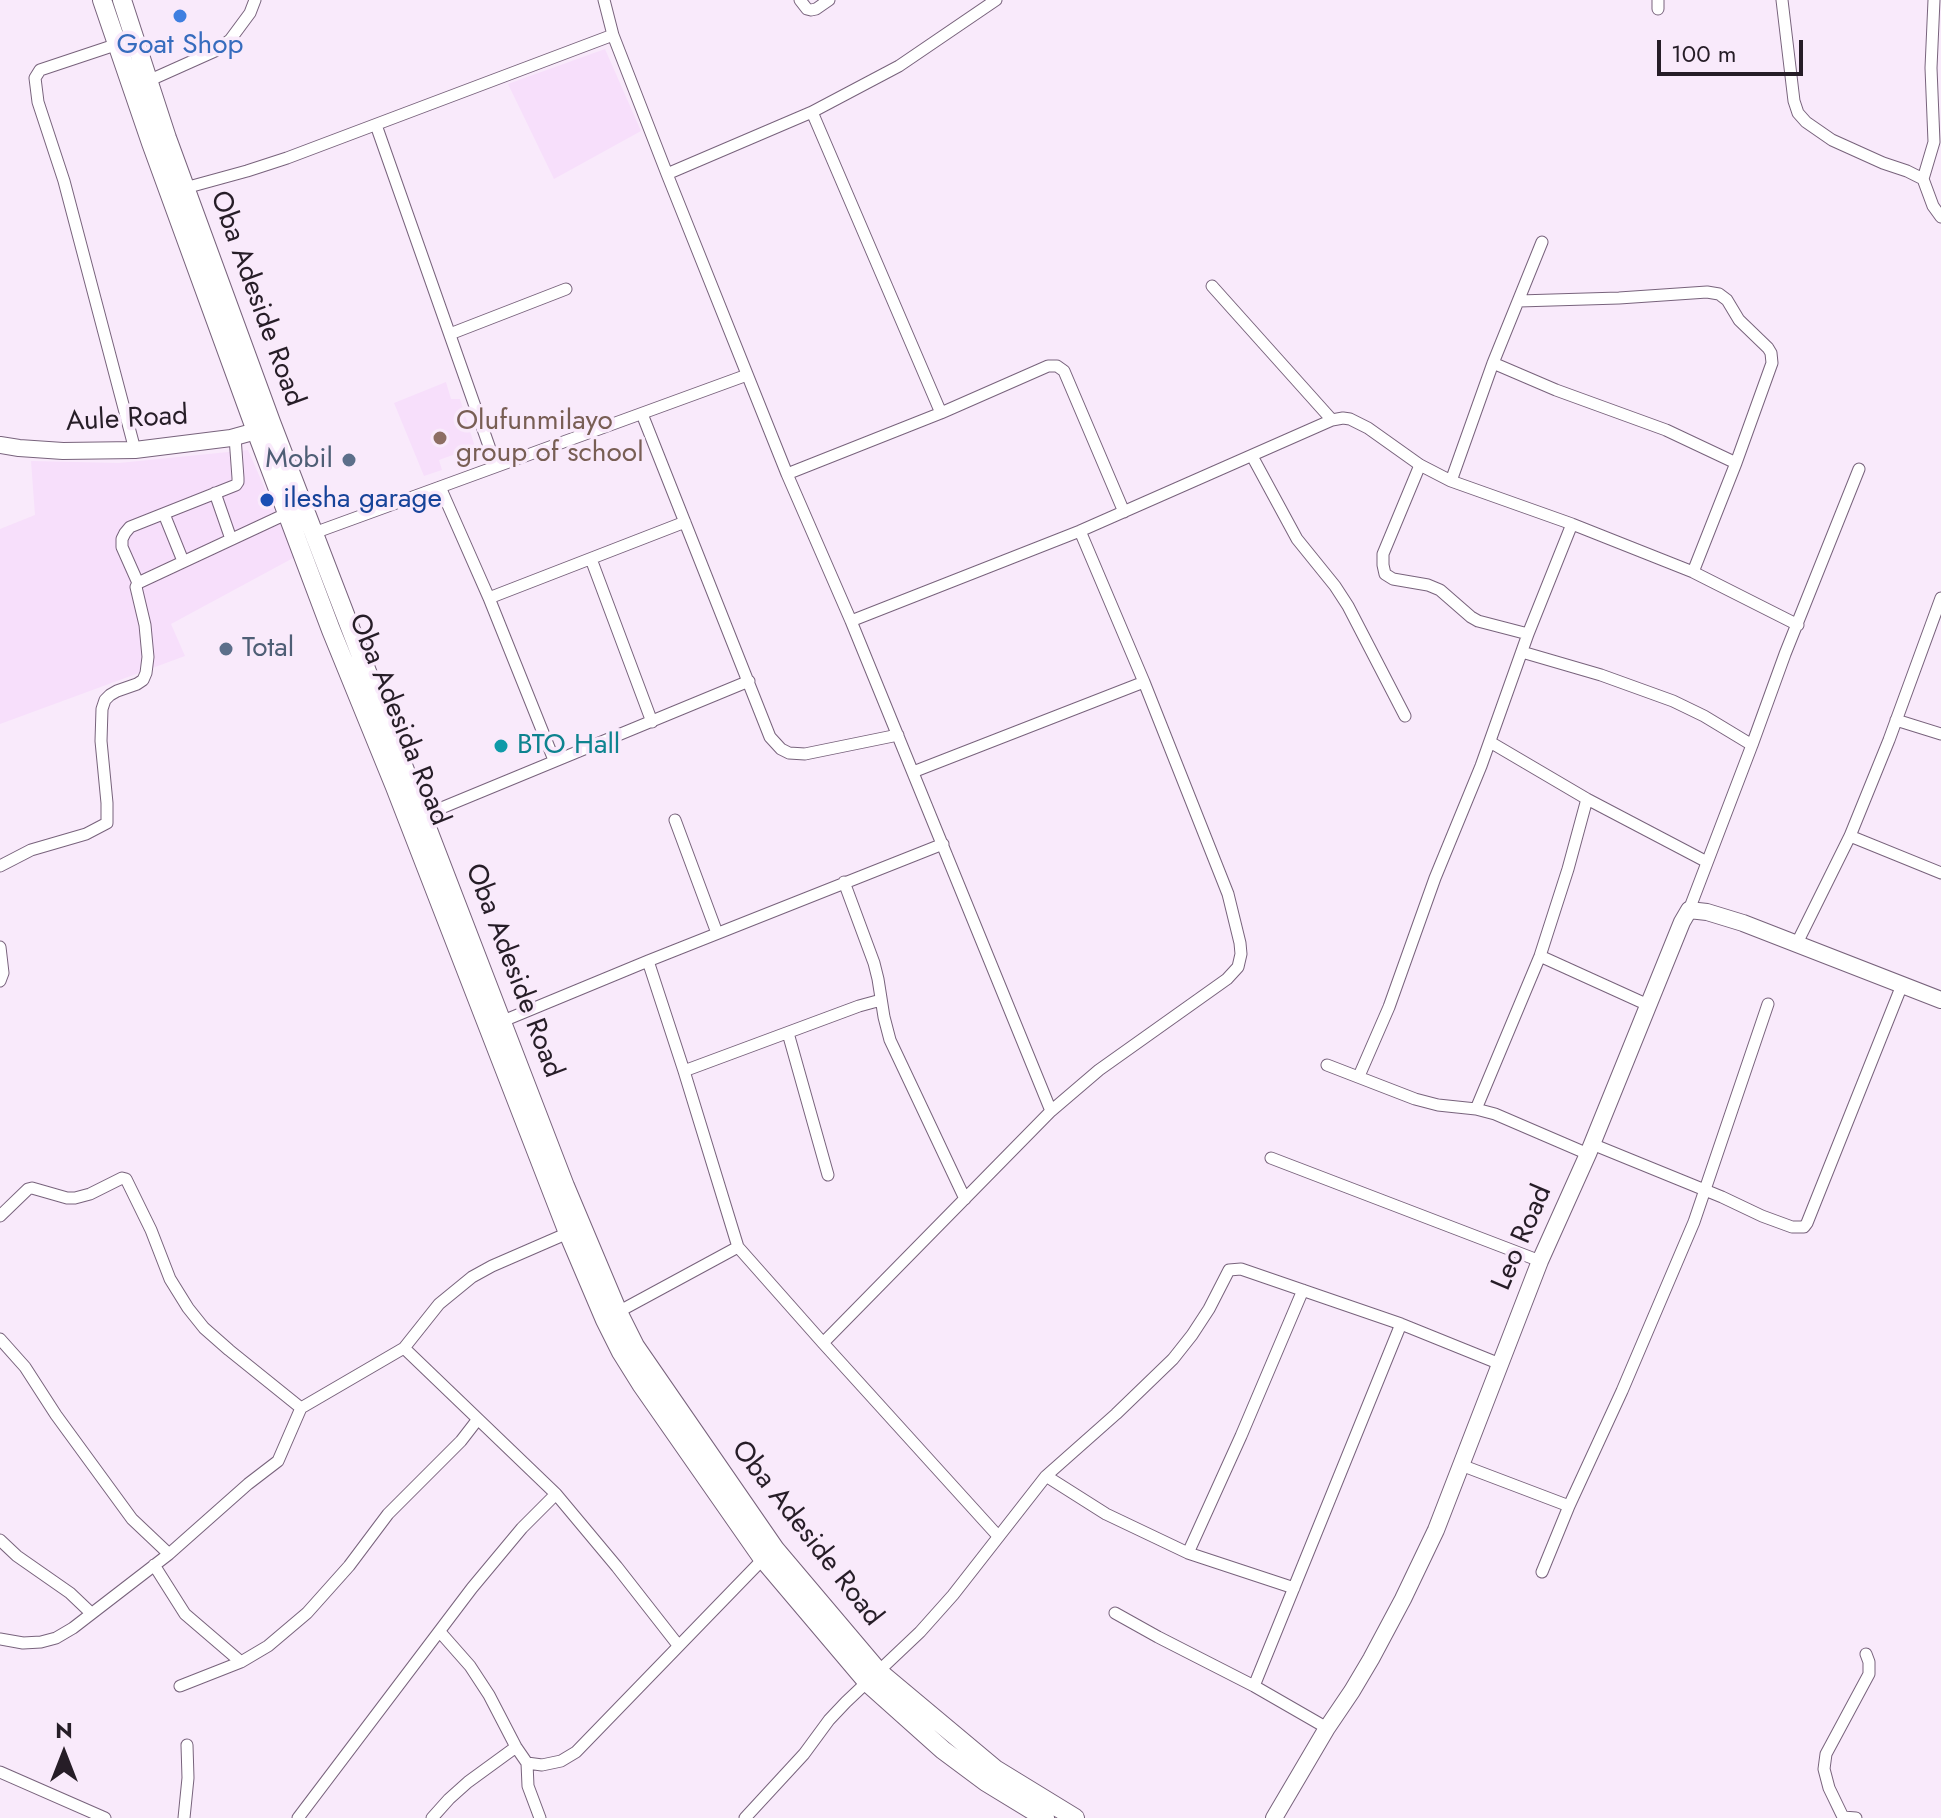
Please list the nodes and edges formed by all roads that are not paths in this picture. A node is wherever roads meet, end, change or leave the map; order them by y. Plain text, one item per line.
1 (102, 0) edge
2 (122, 0) edge
3 (255, 0) edge
4 (604, 0) edge
5 (800, 0) edge
6 (829, 0) edge
7 (996, 0) edge
8 (1782, 0) edge
9 (1934, 0) edge
10 (613, 35) junction
11 (118, 44) junction
12 (148, 81) junction
13 (812, 112) junction
14 (376, 125) junction
15 (667, 174) junction
16 (1923, 179) junction
17 (185, 188) junction
18 (1941, 217) edge
19 (1542, 242) dead end
20 (1212, 286) dead end
21 (566, 289) dead end
22 (1519, 301) junction
23 (450, 334) junction
24 (1493, 363) junction
25 (747, 375) junction
26 (941, 413) junction
27 (642, 414) junction
28 (1332, 420) junction
29 (256, 431) junction
30 (235, 437) junction
31 (0, 445) edge
32 (135, 450) junction
33 (1252, 456) junction
34 (1736, 463) junction
35 (1420, 465) junction
36 (496, 466) junction
37 (1859, 469) dead end
38 (787, 474) junction
39 (1451, 481) junction
40 (440, 487) junction
41 (215, 493) junction
42 (1124, 512) junction
43 (288, 513) junction
44 (164, 514) junction
45 (685, 522) junction
46 (1572, 524) junction
47 (1080, 531) junction
48 (314, 533) junction
49 (231, 539) junction
50 (591, 559) junction
51 (183, 561) junction
52 (1693, 572) junction
53 (138, 583) junction
54 (489, 598) junction
55 (1941, 598) edge
56 (851, 621) junction
57 (1798, 625) junction
58 (1528, 634) junction
59 (1522, 652) junction
60 (749, 681) junction
61 (1144, 682) junction
62 (1405, 716) dead end
63 (1896, 720) junction
64 (652, 722) junction
65 (1941, 734) edge
66 (898, 735) junction
67 (1490, 742) junction
68 (1752, 745) junction
69 (554, 760) junction
70 (913, 772) junction
71 (402, 784) junction
72 (1587, 799) junction
73 (422, 816) junction
74 (675, 820) dead end
75 (1850, 836) junction
76 (943, 844) junction
77 (1707, 862) junction
78 (0, 866) edge
79 (1941, 873) edge
80 (844, 882) junction
81 (1689, 910) junction
82 (717, 933) junction
83 (1797, 943) junction
84 (0, 947) edge
85 (1540, 956) junction
86 (648, 961) junction
87 (0, 981) edge
88 (1902, 985) junction
89 (881, 1000) junction
90 (1941, 1000) edge
91 (1768, 1004) dead end
92 (1648, 1005) junction
93 (503, 1021) junction
94 (788, 1033) junction
95 (506, 1050) junction
96 (1327, 1065) dead end
97 (684, 1071) junction
98 (1359, 1076) junction
99 (1476, 1109) junction
100 (1051, 1111) junction
101 (1590, 1149) junction
102 (1271, 1158) dead end
103 (828, 1175) dead end
104 (1705, 1190) junction
105 (965, 1199) junction
106 (0, 1216) edge
107 (568, 1233) junction
108 (738, 1247) junction
109 (1540, 1261) junction
110 (1303, 1290) junction
111 (618, 1312) junction
112 (1401, 1324) junction
113 (0, 1339) edge
114 (823, 1343) junction
115 (404, 1348) junction
116 (1500, 1364) junction
117 (301, 1408) junction
118 (478, 1419) junction
119 (1461, 1465) junction
120 (1046, 1476) junction
121 (556, 1494) junction
122 (1569, 1506) junction
123 (998, 1536) junction
124 (0, 1540) edge
125 (1188, 1553) junction
126 (169, 1554) junction
127 (769, 1554) junction
128 (154, 1565) junction
129 (1542, 1572) dead end
130 (1294, 1588) junction
131 (91, 1613) junction
132 (1115, 1613) dead end
133 (440, 1632) junction
134 (0, 1639) edge
135 (678, 1645) junction
136 (1866, 1654) dead end
137 (241, 1662) junction
138 (873, 1677) junction
139 (180, 1686) dead end
140 (1254, 1686) junction
141 (1327, 1728) junction
142 (187, 1745) dead end
143 (516, 1747) junction
144 (527, 1763) junction
145 (0, 1772) edge
146 (88, 1815) edge
147 (105, 1818) edge
148 (184, 1818) edge
149 (298, 1818) edge
150 (432, 1818) edge
151 (540, 1818) edge
152 (745, 1818) edge
153 (1045, 1818) edge
154 (1075, 1818) edge
155 (1274, 1818) edge
156 (1843, 1818) edge
157 (1856, 1818) edge

1 - 11 main road, Oba Adesida Road
2 - 12 main road, Oba Adeside Road
3 - 12 street
4 - 10 street
5 - 6 street
7 - 13 street
8 - 16 street
9 - 16 street
10 - 14 street
10 - 15 street
11 - 29 main road, Oba Adesida Road
11 - 32 street
12 - 17 main road, Oba Adeside Road
13 - 15 street
13 - 26 street
14 - 17 street
14 - 23 street
15 - 25 street
16 - 18 street
17 - 48 main road, Oba Adeside Road
19 - 22 street
20 - 28 street
21 - 23 street
22 - 24 street
22 - 34 street
23 - 36 street
24 - 34 street
24 - 39 street
25 - 27 street
25 - 38 street
26 - 38 street
26 - 42 street
27 - 36 street
27 - 45 street
28 - 33 street
28 - 35 street
29 - 30 street, Aule Road
29 - 43 main road, Oba Adesida Road
30 - 32 street, Aule Road
30 - 41 street
31 - 32 street, Aule Road
33 - 42 street
33 - 62 street
34 - 52 street
35 - 39 street
35 - 58 street
36 - 40 street
37 - 57 street
38 - 56 street
39 - 46 street
40 - 48 street
40 - 54 street
41 - 44 street
41 - 49 street
42 - 47 street
43 - 49 street
43 - 71 main road, Oba Adesida Road
44 - 51 street
44 - 53 street
45 - 50 street
45 - 60 street
46 - 52 street
46 - 58 street
47 - 56 street
47 - 61 street
48 - 71 main road, Oba Adeside Road
49 - 51 street
50 - 54 street
50 - 64 street
51 - 53 street
52 - 57 street
53 - 78 street
54 - 69 street
55 - 63 street
56 - 66 street
57 - 68 street
58 - 59 street
59 - 67 street
59 - 68 street
60 - 64 street
60 - 66 street
61 - 70 street
61 - 100 street
63 - 65 street
63 - 75 street
64 - 69 street
66 - 70 street
67 - 72 street
67 - 98 street
68 - 77 street
69 - 73 street
70 - 76 street
71 - 73 main road, Oba Adeside Road
71 - 95 main road, Oba Adesida Road
72 - 77 street
72 - 85 street
73 - 93 main road, Oba Adeside Road
74 - 82 street
75 - 79 street
75 - 83 street
76 - 80 street
76 - 100 street
77 - 81 street
80 - 82 street
80 - 89 street
81 - 83 street
81 - 92 street, Leo Road
82 - 86 street
83 - 88 street
84 - 87 street
85 - 92 street
85 - 99 street
86 - 93 street
86 - 97 street
88 - 90 street
88 - 104 street
89 - 94 street
89 - 105 street
91 - 104 street
92 - 101 street, Leo Road
93 - 95 main road, Oba Adeside Road
94 - 97 street
94 - 103 street
95 - 107 main road, Oba Adesida Road
95 - 111 main road, Oba Adeside Road
96 - 98 street
97 - 108 street
98 - 99 street
99 - 101 street
100 - 105 street
101 - 104 street
101 - 109 street, Leo Road
102 - 109 street
104 - 122 street
105 - 114 street
106 - 117 street
107 - 115 street
107 - 127 main road, Oba Adesida Road
108 - 111 street
108 - 114 street
109 - 116 street, Leo Road
110 - 112 street
110 - 120 street
110 - 125 street
111 - 127 main road, Oba Adeside Road
112 - 116 street
112 - 130 street
113 - 126 street
114 - 123 street
115 - 117 street
115 - 118 street
116 - 119 street, Leo Road
117 - 126 street
118 - 121 street
118 - 137 street
119 - 122 street
119 - 141 street, Leo Road
120 - 123 street
120 - 125 street
121 - 133 street
121 - 135 street
122 - 129 street
123 - 138 street
124 - 131 street
125 - 130 street
126 - 128 street
127 - 135 street
127 - 138 main road, Oba Adesida Road
128 - 131 street
128 - 137 street
130 - 140 street
131 - 134 street
132 - 140 street
133 - 143 street
133 - 149 street
135 - 144 street
136 - 156 street
137 - 139 street
138 - 152 street
138 - 153 main road, Oba Adesida Road
138 - 154 main road, Oba Adeside Road
140 - 141 street
141 - 155 street, Leo Road
142 - 148 street
143 - 144 street
143 - 150 street
144 - 151 street
145 - 146 street
146 - 147 street
156 - 157 street

